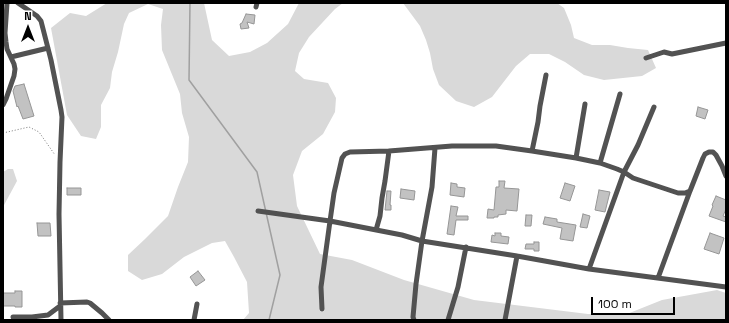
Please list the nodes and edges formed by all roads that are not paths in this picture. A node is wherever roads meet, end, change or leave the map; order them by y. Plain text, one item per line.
1 (7, 3) edge
2 (18, 3) edge
3 (726, 43) edge
4 (48, 48) junction
5 (10, 57) junction
6 (646, 58) dead end
7 (546, 75) dead end
8 (620, 94) dead end
9 (585, 104) dead end
10 (3, 105) edge
11 (654, 107) dead end
12 (435, 148) junction
13 (532, 151) junction
14 (389, 152) junction
15 (576, 158) junction
16 (600, 163) junction
17 (624, 172) junction
18 (726, 176) edge
19 (690, 191) junction
20 (258, 211) dead end
21 (330, 221) junction
22 (376, 230) junction
23 (422, 241) junction
24 (466, 247) junction
25 (517, 256) junction
26 (589, 269) junction
27 (658, 278) junction
28 (726, 287) edge
29 (60, 304) junction
30 (197, 304) dead end
31 (322, 309) dead end
32 (13, 317) dead end
33 (61, 320) edge
34 (109, 320) edge
35 (194, 320) edge
36 (414, 320) edge
37 (448, 320) edge
38 (505, 320) edge

1 - 5 street
2 - 4 street
3 - 6 street
4 - 5 street
4 - 29 street
5 - 10 street
7 - 13 street
8 - 16 street
9 - 15 street
11 - 17 street
12 - 13 street
12 - 14 street
12 - 23 street
13 - 15 street
14 - 21 street
14 - 22 street
15 - 16 street
16 - 17 street
17 - 19 street
17 - 26 street
18 - 19 street
19 - 27 street
20 - 21 street
21 - 22 street
21 - 31 street
22 - 23 street
23 - 24 street
23 - 36 street
24 - 25 street
24 - 37 street
25 - 26 street
25 - 38 street
26 - 27 street
27 - 28 street
29 - 32 street
29 - 33 street
29 - 34 street
30 - 35 street

